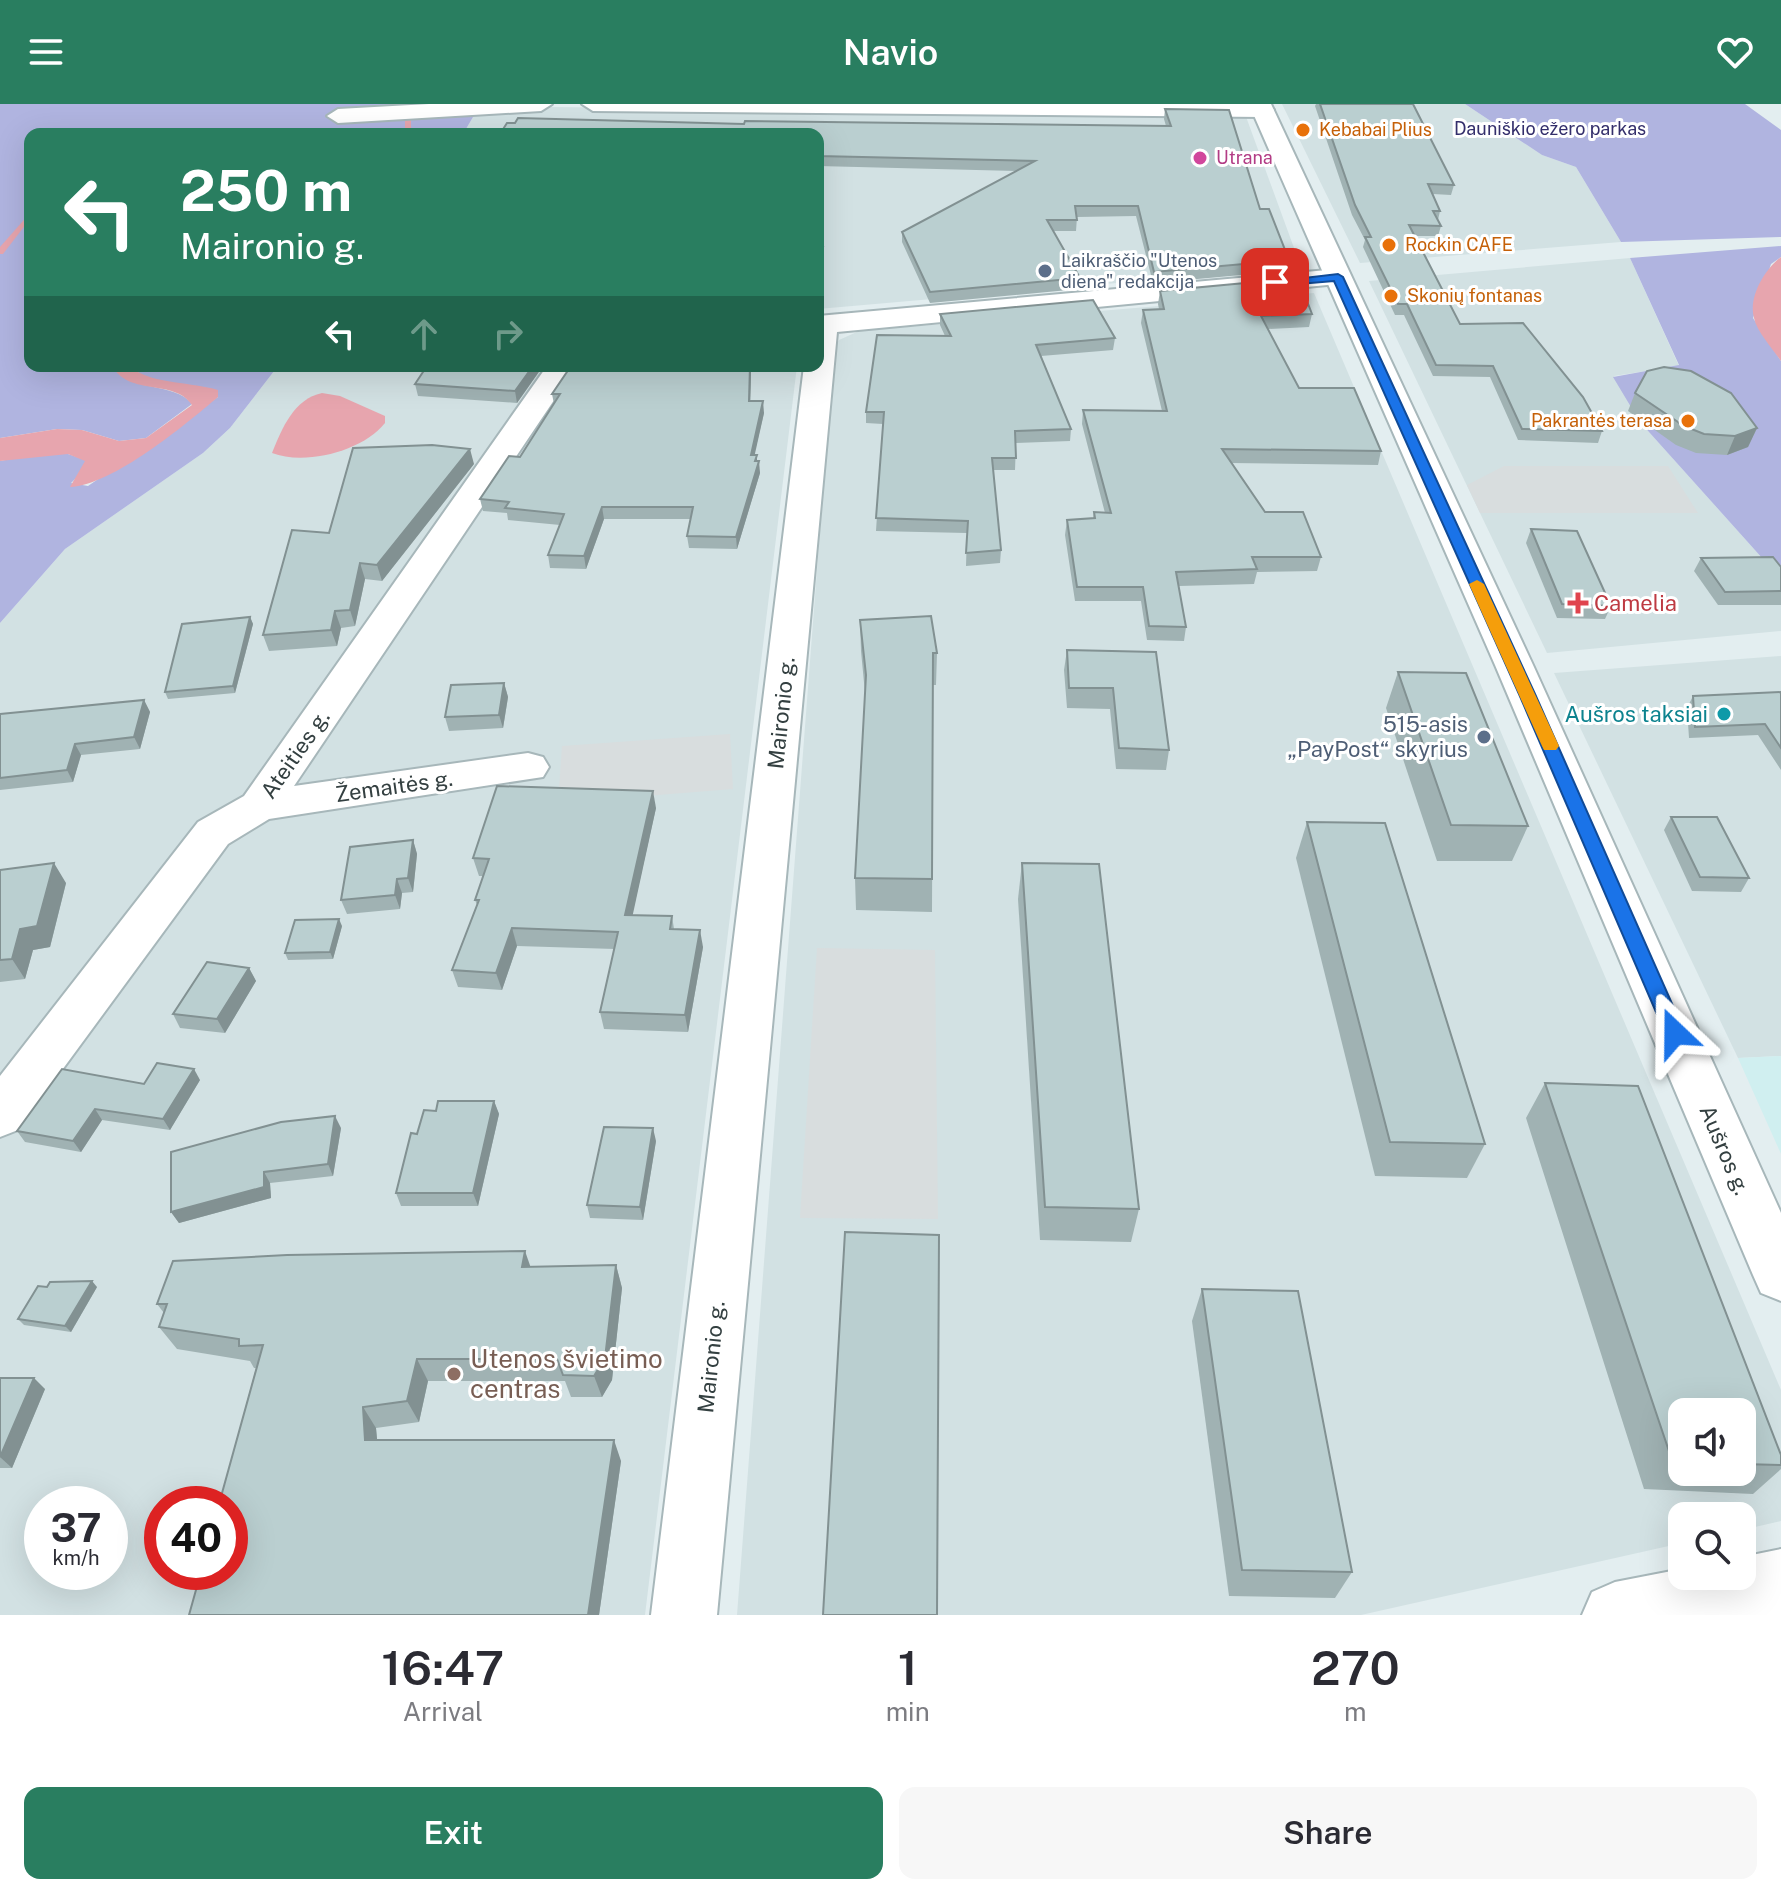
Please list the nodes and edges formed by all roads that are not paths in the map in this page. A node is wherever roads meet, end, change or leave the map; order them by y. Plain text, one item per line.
1 (541, 104) edge
2 (593, 104) edge
3 (1261, 107) edge
4 (338, 116) dead end
5 (1338, 277) junction
6 (824, 325) edge
7 (558, 372) edge
8 (815, 372) edge
9 (528, 767) dead end
10 (259, 806) junction
11 (0, 1115) edge
12 (1781, 1275) edge
13 (1781, 1582) edge
14 (684, 1615) edge
15 (1615, 1615) edge

1 - 4 street
2 - 3 street
3 - 5 street, Aušros g.
5 - 6 street, Maironio g.
5 - 12 street, Aušros g.
7 - 10 street, Ateities g.
8 - 14 street, Maironio g.
9 - 10 street, Žemaitės g.
10 - 11 street, Ateities g.
13 - 15 street

